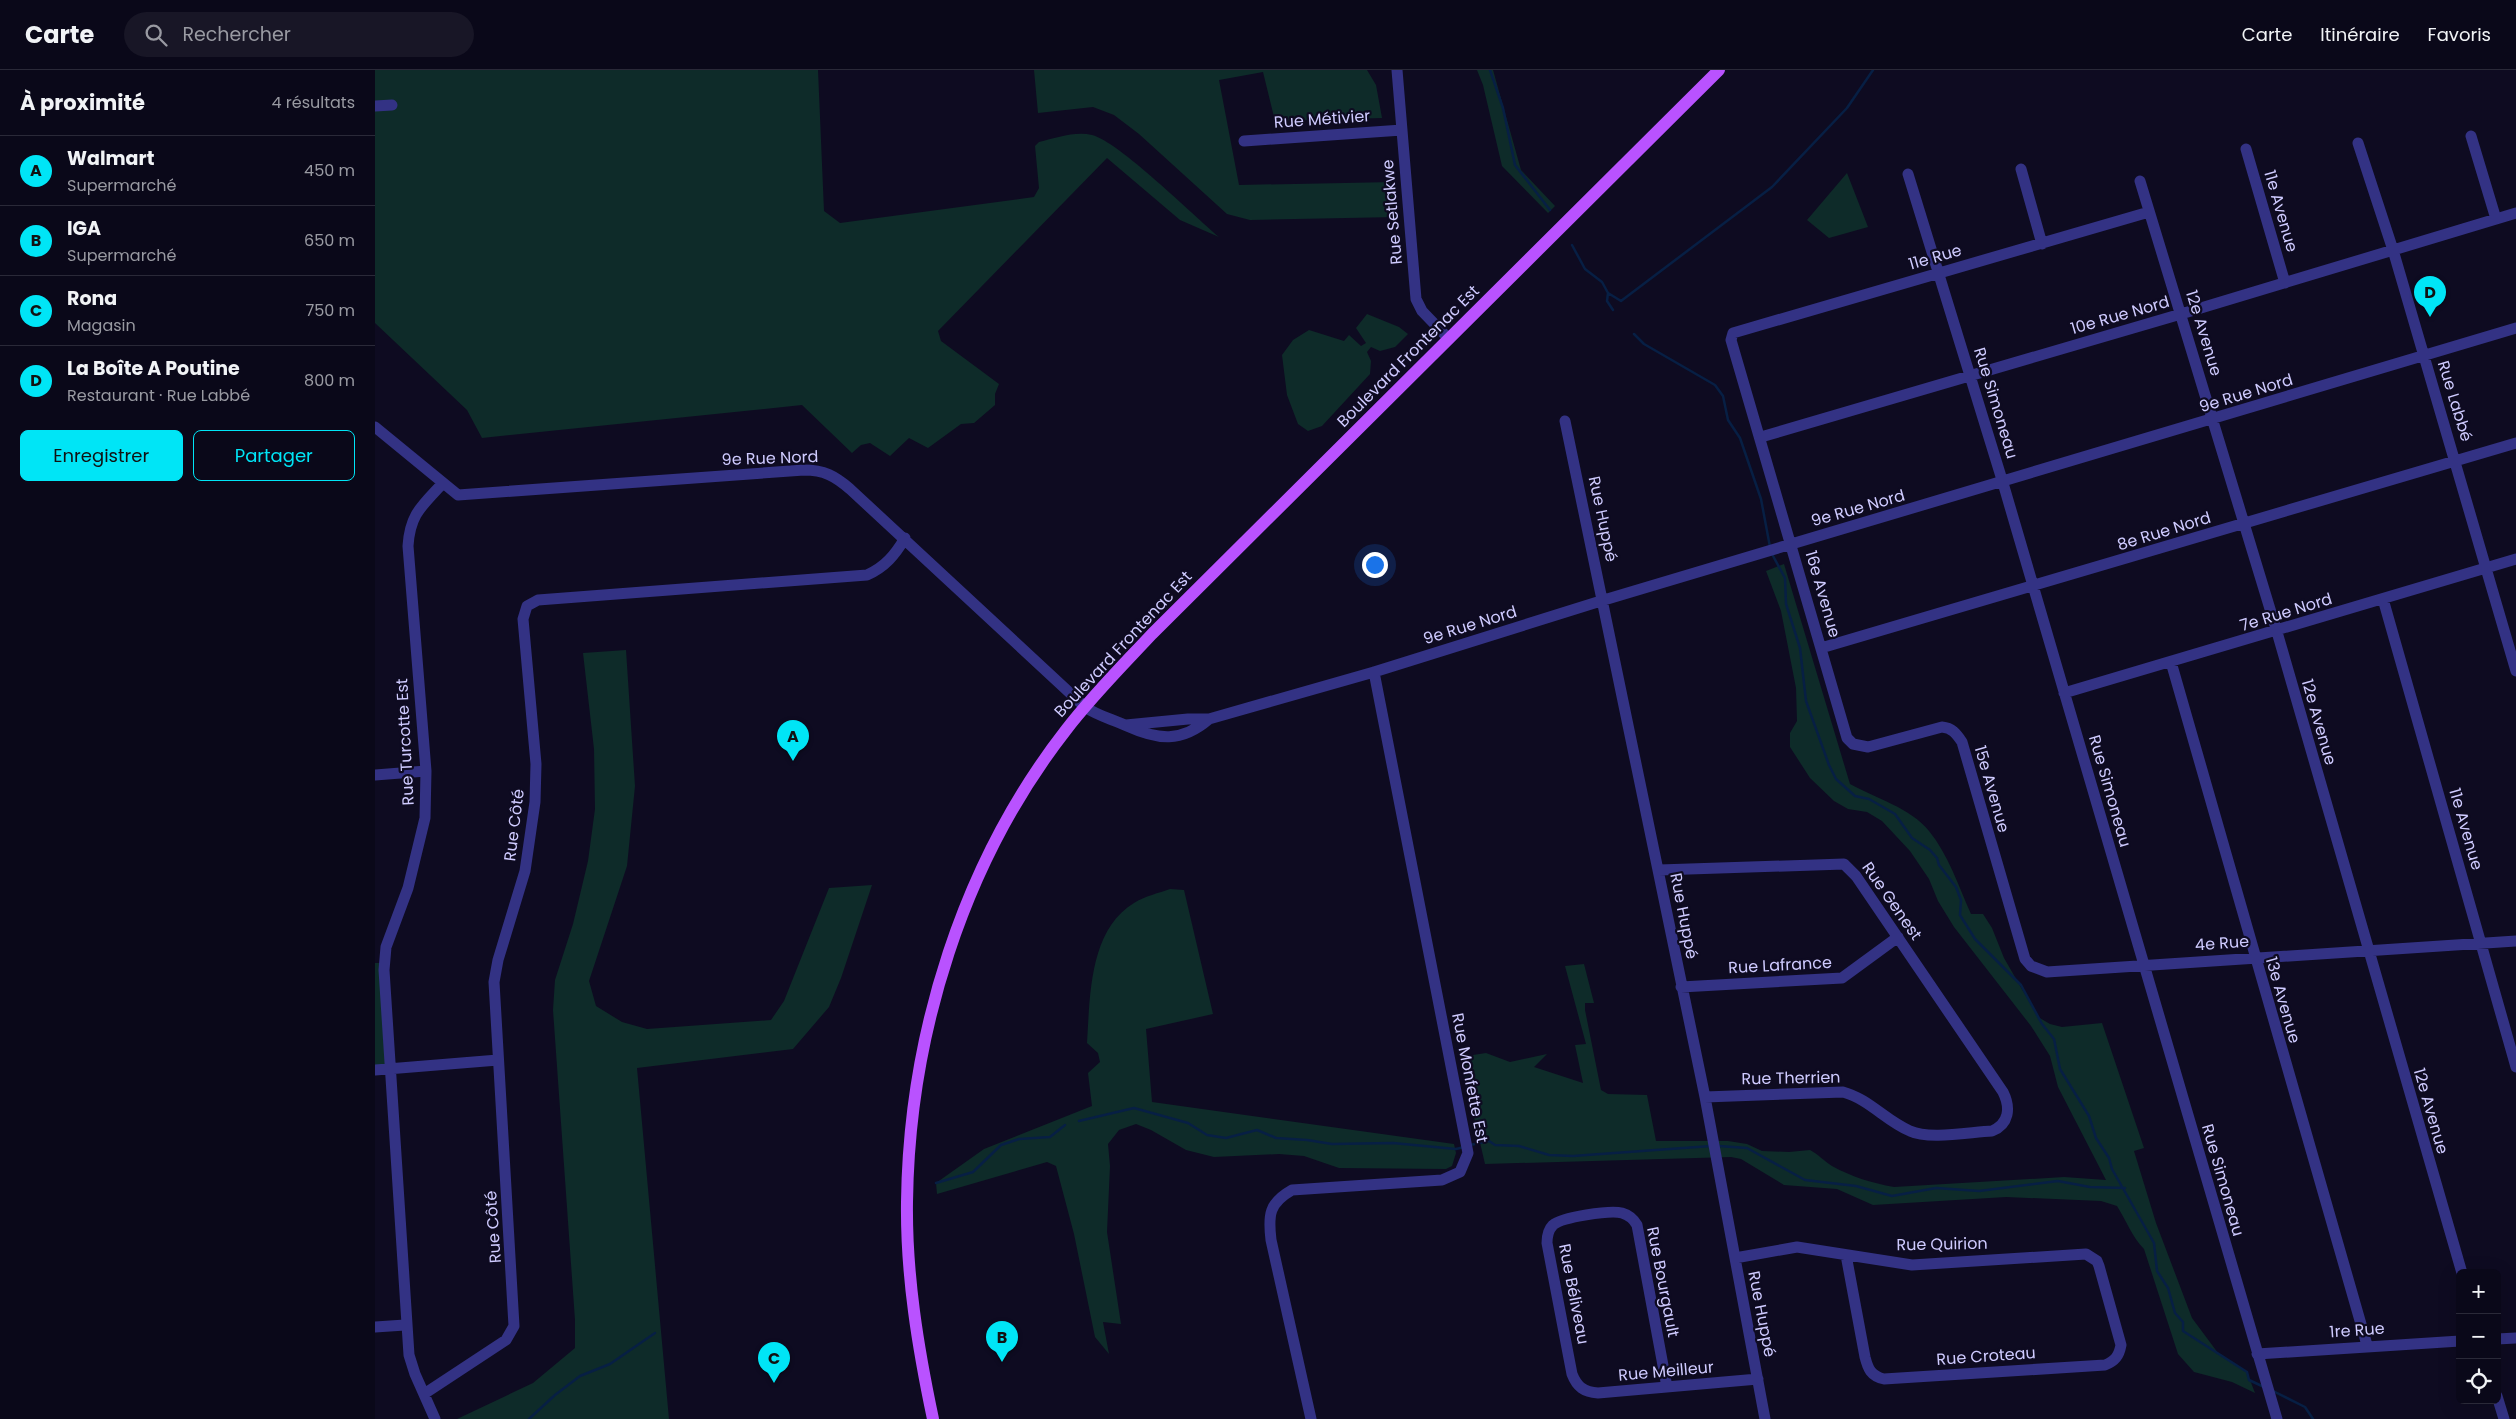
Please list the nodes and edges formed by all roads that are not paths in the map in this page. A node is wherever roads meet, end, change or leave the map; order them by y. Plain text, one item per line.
1 (1397, 70) edge
2 (1719, 70) edge
3 (392, 105) dead end
4 (375, 106) edge
5 (1402, 130) junction
6 (2471, 136) dead end
7 (1244, 141) dead end
8 (2358, 143) dead end
9 (2246, 149) dead end
10 (2021, 169) dead end
11 (1908, 174) dead end
12 (2140, 181) dead end
13 (2149, 212) junction
14 (2516, 213) edge
15 (2495, 219) junction
16 (2042, 244) junction
17 (2393, 250) junction
18 (1939, 273) junction
19 (2285, 283) junction
20 (2181, 314) junction
21 (2516, 328) edge
22 (1731, 336) joint
23 (1449, 339) junction
24 (2424, 355) junction
25 (1971, 376) junction
26 (2214, 420) junction
27 (1565, 421) dead end
28 (375, 427) edge
29 (1761, 437) junction
30 (2516, 443) edge
31 (2456, 461) junction
32 (2003, 482) junction
33 (442, 484) junction
34 (2244, 524) junction
35 (905, 538) junction
36 (1792, 544) junction
37 (2516, 559) edge
38 (2486, 568) junction
39 (2033, 587) junction
40 (2383, 599) junction
41 (1604, 600) junction
42 (2277, 632) junction
43 (1821, 648) junction
44 (2171, 662) junction
45 (2516, 671) edge
46 (1373, 672) junction
47 (2064, 692) junction
48 (1085, 707) junction
49 (1853, 744) joint
50 (426, 771) junction
51 (375, 774) edge
52 (1659, 870) junction
53 (1898, 937) junction
54 (2516, 941) edge
55 (2481, 943) junction
56 (2367, 952) junction
57 (2254, 957) junction
58 (2025, 959) joint
59 (2143, 965) junction
60 (1681, 987) junction
61 (498, 1060) junction
62 (2516, 1067) edge
63 (391, 1069) junction
64 (375, 1070) edge
65 (1705, 1097) junction
66 (2008, 1114) joint
67 (1628, 1216) joint
68 (1846, 1255) junction
69 (2092, 1257) joint
70 (1735, 1258) junction
71 (2461, 1269) edge
72 (405, 1324) junction
73 (375, 1327) edge
74 (2516, 1338) edge
75 (2501, 1339) edge
76 (2456, 1341) edge
77 (2367, 1346) junction
78 (2257, 1354) junction
79 (1758, 1379) junction
80 (1579, 1387) joint
81 (1667, 1387) junction
82 (424, 1394) junction
83 (2499, 1404) edge
84 (435, 1419) edge
85 (933, 1419) edge
86 (1311, 1419) edge
87 (1765, 1419) edge
88 (2277, 1419) edge
89 (2503, 1419) edge

1 - 5 street, Rue Setlakwe
2 - 23 main road, Boulevard Frontenac Est
3 - 4 street
5 - 7 street, Rue Métivier
5 - 23 street, Rue Setlakwe
6 - 15 street
8 - 17 street, Rue Labbé
9 - 19 street, 11e Avenue
10 - 16 street
11 - 18 street, Rue Simoneau
12 - 13 street, 12e Avenue
13 - 16 street, 11e Rue
13 - 20 street, 12e Avenue
14 - 15 street, 10e Rue Nord
15 - 17 street, 10e Rue Nord
16 - 18 street, 11e Rue
17 - 19 street, 10e Rue Nord
17 - 24 street, Rue Labbé
18 - 22 street, 11e Rue
18 - 25 street, Rue Simoneau
19 - 20 street, 10e Rue Nord
20 - 25 street, 10e Rue Nord
20 - 26 street, 12e Avenue
21 - 24 street, 9e Rue Nord
22 - 29 street, 16e Avenue
23 - 48 main road, Boulevard Frontenac Est
24 - 26 street, 9e Rue Nord
24 - 31 street, Rue Labbé
25 - 29 street, 10e Rue Nord
25 - 32 street, Rue Simoneau
26 - 32 street, 9e Rue Nord
26 - 34 street, 12e Avenue
27 - 41 street, Rue Huppé
28 - 33 street, 9e Rue Nord
29 - 36 street, 16e Avenue
30 - 31 street, 8e Rue Nord
31 - 34 street, 8e Rue Nord
31 - 38 street, Rue Labbé
32 - 36 street, 9e Rue Nord
32 - 39 street, Rue Simoneau
33 - 35 street, 9e Rue Nord
33 - 50 street, Rue Turcotte Est
34 - 39 street, 8e Rue Nord
34 - 42 street, 12e Avenue
35 - 48 street, 9e Rue Nord
35 - 61 street, Rue Côté
36 - 41 street, 9e Rue Nord
36 - 43 street, 16e Avenue
37 - 38 street, 7e Rue Nord
38 - 40 street, 7e Rue Nord
38 - 45 street, Rue Labbé
39 - 43 street, 8e Rue Nord
39 - 47 street, Rue Simoneau
40 - 42 street, 7e Rue Nord
40 - 55 street, 11e Avenue
41 - 46 street, 9e Rue Nord
41 - 52 street, Rue Huppé
42 - 44 street, 7e Rue Nord
42 - 56 street, 12e Avenue
43 - 49 street, 16e Avenue
44 - 47 street, 7e Rue Nord
44 - 57 street, 13e Avenue
46 - 48 street, 9e Rue Nord
46 - 86 street, Rue Monfette Est
47 - 59 street, Rue Simoneau
48 - 85 main road, Boulevard Frontenac Est
49 - 58 street, 15e Avenue
50 - 51 street
50 - 63 street, Rue Turcotte Est
52 - 53 street, Rue Genest
52 - 60 street, Rue Huppé
53 - 60 street, Rue Lafrance
53 - 66 street, Rue Genest
54 - 55 street, 4e Rue
55 - 56 street, 4e Rue
55 - 62 street, 11e Avenue
56 - 57 street, 4e Rue
56 - 71 street, 12e Avenue
57 - 59 street, 4e Rue
57 - 77 street, 13e Avenue
58 - 59 street, 4e Rue
59 - 78 street, Rue Simoneau
60 - 65 street, Rue Huppé
61 - 63 street
61 - 82 street, Rue Côté
63 - 64 street
63 - 72 street, Rue Turcotte Est
65 - 66 street, Rue Therrien
65 - 70 street, Rue Huppé
67 - 80 street, Rue Béliveau
67 - 81 street, Rue Bourgault
68 - 69 street, Rue Quirion
68 - 69 street, Rue Croteau
68 - 70 street, Rue Quirion
70 - 79 street, Rue Huppé
72 - 73 street
72 - 82 street, Rue Turcotte Est
74 - 75 street
76 - 77 street, 1re Rue
77 - 78 street, 1re Rue
78 - 88 street, Rue Simoneau
79 - 81 street, Rue Meilleur
79 - 87 street, Rue Huppé
80 - 81 street, Rue Meilleur
82 - 84 street, Rue Turcotte Est
83 - 89 street

